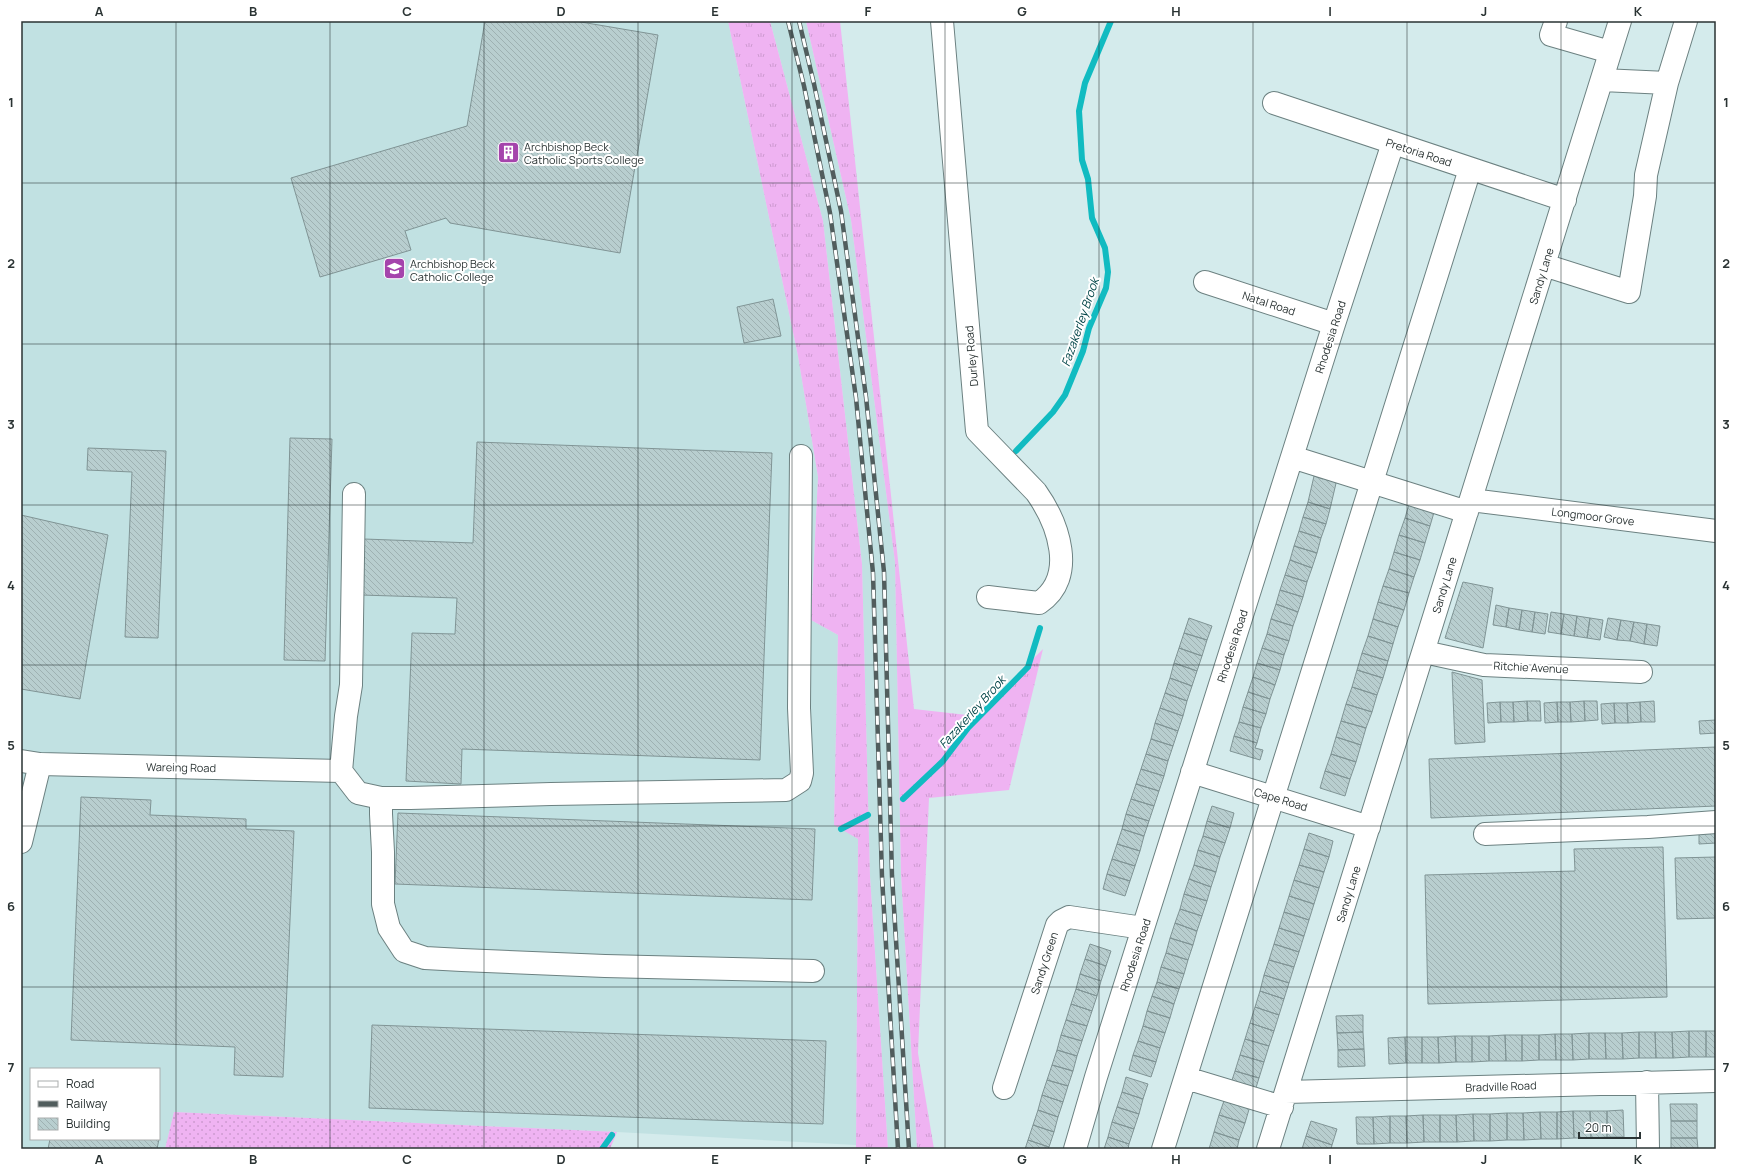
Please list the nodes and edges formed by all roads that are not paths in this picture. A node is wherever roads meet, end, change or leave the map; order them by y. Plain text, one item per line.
1 (942, 21) edge
2 (1556, 21) edge
3 (1620, 21) edge
4 (1686, 21) edge
5 (1610, 52) junction
6 (1602, 80) junction
7 (1667, 83) junction
8 (1274, 103) dead end
9 (1393, 143) junction
10 (1470, 169) junction
11 (1565, 200) junction
12 (1544, 265) junction
13 (1205, 282) dead end
14 (1334, 324) junction
15 (801, 456) dead end
16 (1292, 457) junction
17 (1372, 482) junction
18 (354, 494) dead end
19 (1469, 506) junction
20 (1716, 531) edge
21 (988, 597) dead end
22 (1424, 652) junction
23 (1641, 672) dead end
24 (30, 762) edge
25 (341, 771) junction
26 (1192, 772) junction
27 (1274, 797) junction
28 (381, 798) junction
29 (1716, 822) edge
30 (1369, 827) junction
31 (1485, 834) dead end
32 (21, 842) edge
33 (1143, 928) junction
34 (813, 971) dead end
35 (1186, 1078) junction
36 (1716, 1081) edge
37 (1647, 1082) junction
38 (1004, 1088) dead end
39 (1284, 1099) junction
40 (1075, 1149) edge
41 (1163, 1149) edge
42 (1268, 1149) edge
43 (1648, 1149) edge

1 - 21 street, Durley Road
2 - 5 street
3 - 5 street, Sandy Lane
4 - 7 street
5 - 6 street, Sandy Lane
6 - 7 street
6 - 11 street, Sandy Lane
7 - 12 street
8 - 9 street, Pretoria Road
9 - 10 street, Pretoria Road
9 - 14 street, Rhodesia Road
10 - 11 street, Pretoria Road
10 - 17 street
11 - 12 street, Sandy Lane
12 - 19 street, Sandy Lane
13 - 14 street, Natal Road
14 - 16 street, Rhodesia Road
15 - 28 street
16 - 17 street, Longmoor Grove
16 - 26 street, Rhodesia Road
17 - 19 street, Longmoor Grove
17 - 27 street
18 - 25 street
19 - 20 street, Longmoor Grove
19 - 22 street, Sandy Lane
22 - 23 street, Ritchie Avenue
22 - 30 street, Sandy Lane
24 - 25 street, Wareing Road
24 - 32 street
25 - 28 street
26 - 27 street, Cape Road
26 - 33 street, Rhodesia Road
27 - 30 street, Cape Road
27 - 35 street
28 - 34 street
29 - 31 street
30 - 39 street, Sandy Lane
33 - 38 street, Sandy Green
33 - 40 street, Rhodesia Road
35 - 39 street, Bradville Road
35 - 41 street
36 - 37 street, Bradville Road
37 - 39 street, Bradville Road
37 - 43 street
39 - 42 street, Sandy Lane

